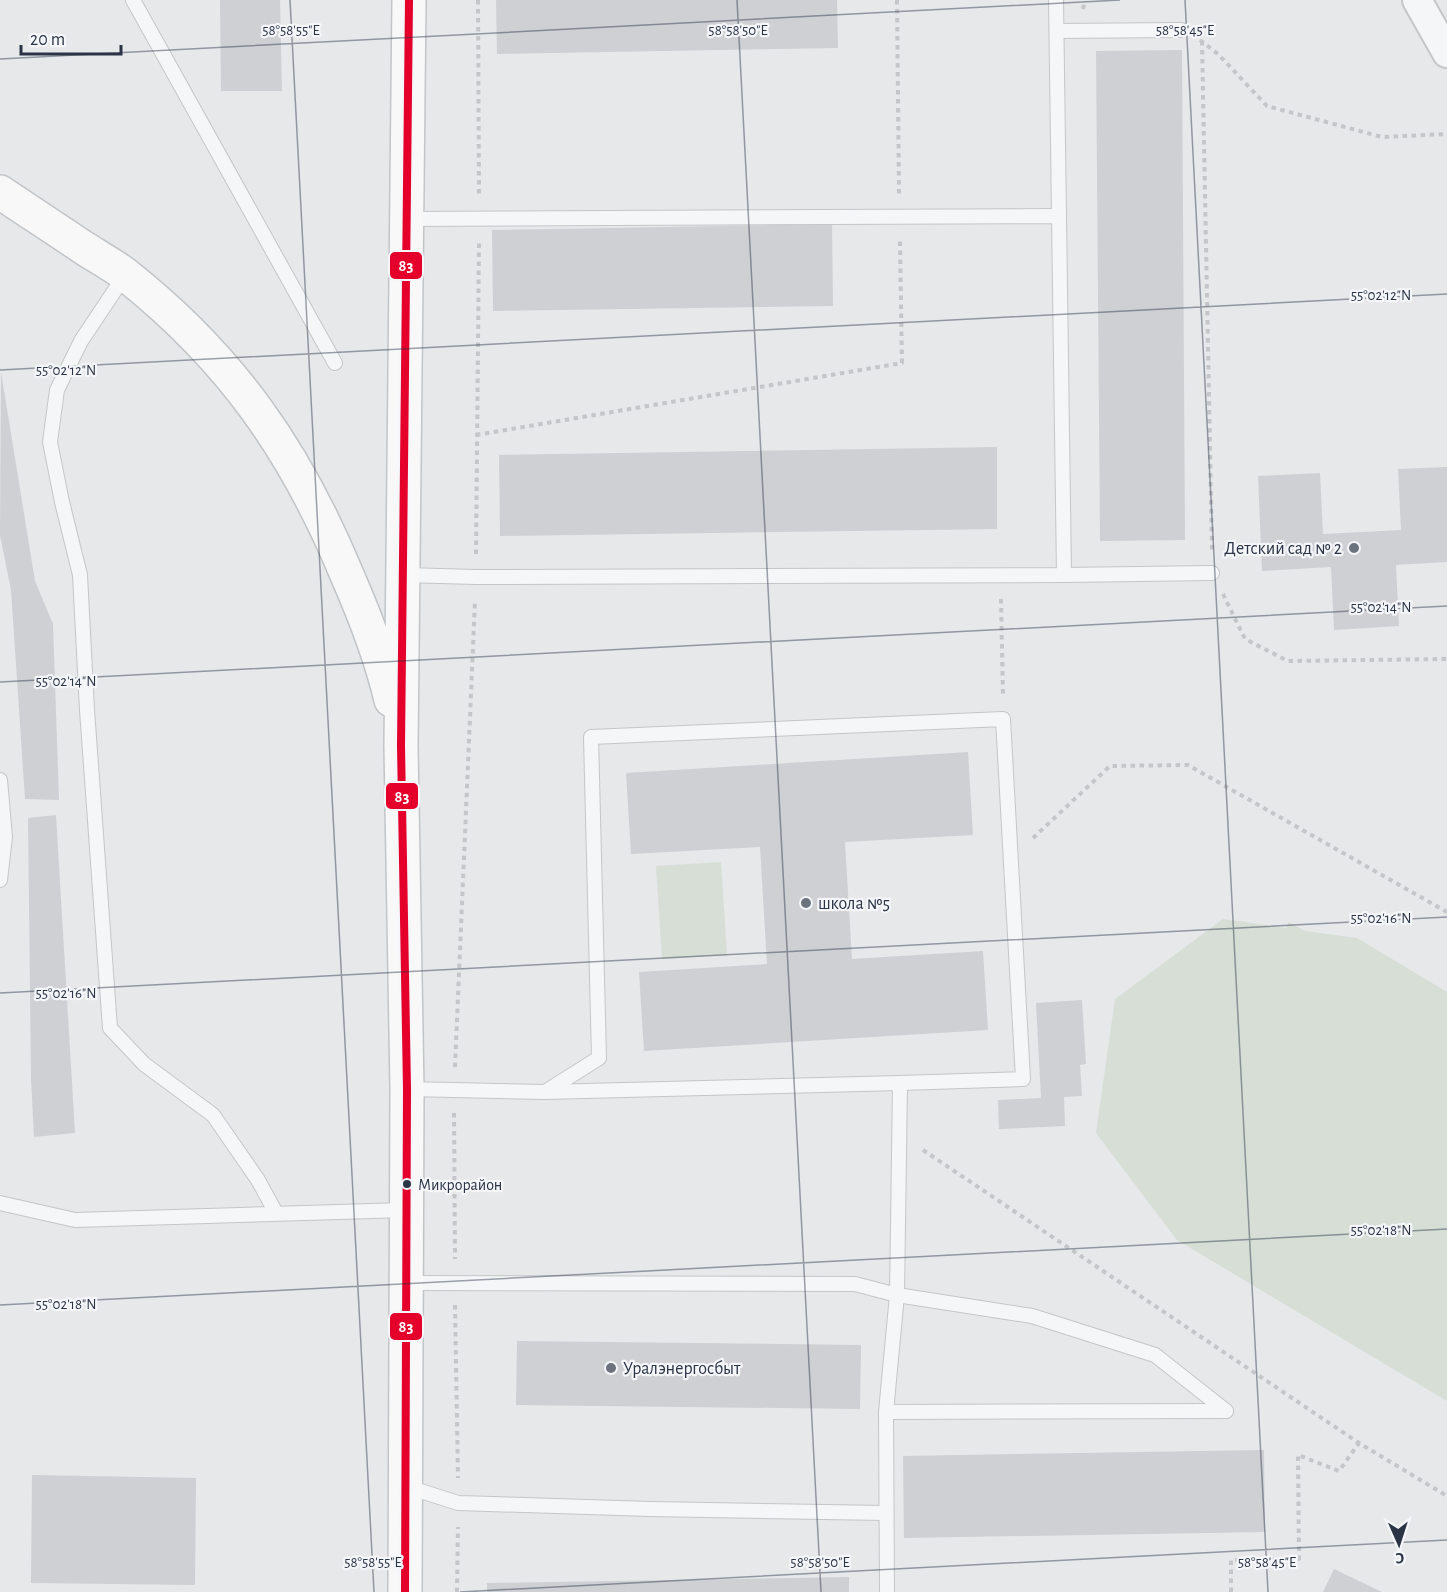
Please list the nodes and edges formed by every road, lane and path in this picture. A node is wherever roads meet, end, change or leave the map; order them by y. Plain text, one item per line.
1 (133, 0) edge
2 (409, 0) edge
3 (478, 0) edge
4 (897, 0) edge
5 (1056, 0) edge
6 (1417, 0) edge
7 (1181, 30) dead end
8 (1057, 31) junction
9 (1202, 40) dead end
10 (1447, 53) edge
11 (1218, 54) dead end
12 (1447, 134) edge
13 (0, 192) edge
14 (1059, 216) junction
15 (479, 218) junction
16 (899, 218) junction
17 (407, 219) junction
18 (125, 275) junction
19 (335, 363) dead end
20 (476, 435) junction
21 (1212, 573) junction
22 (404, 575) junction
23 (1064, 575) junction
24 (1000, 576) junction
25 (476, 577) junction
26 (1447, 659) edge
27 (1003, 719) junction
28 (401, 746) junction
29 (0, 780) edge
30 (1011, 859) junction
31 (0, 880) edge
32 (1447, 912) edge
33 (900, 1083) junction
34 (407, 1089) junction
35 (454, 1090) junction
36 (545, 1092) junction
37 (898, 1132) junction
38 (0, 1203) edge
39 (406, 1210) junction
40 (276, 1213) junction
41 (405, 1283) junction
42 (455, 1283) junction
43 (897, 1295) junction
44 (886, 1412) junction
45 (1359, 1443) junction
46 (405, 1486) junction
47 (1447, 1496) edge
48 (458, 1503) junction
49 (886, 1513) junction
50 (405, 1592) edge
51 (458, 1592) edge
52 (887, 1592) edge
53 (1231, 1592) edge

1 - 19 lane
2 - 17 main road
3 - 15 path
4 - 16 path
5 - 8 lane
6 - 10 street
7 - 8 lane
8 - 14 lane
9 - 21 path
11 - 12 path
13 - 18 main road
14 - 16 lane
14 - 23 lane
15 - 16 lane
15 - 17 lane
15 - 20 path
16 - 20 path
17 - 22 main road
18 - 28 main road
18 - 40 lane
20 - 25 path
21 - 23 lane
21 - 26 path
22 - 25 lane
22 - 28 main road
23 - 24 lane
24 - 25 lane
24 - 27 path
25 - 35 path
27 - 30 lane
27 - 36 lane
28 - 34 main road
29 - 31 lane
30 - 32 path
30 - 33 lane
33 - 36 lane
33 - 37 lane
34 - 35 lane
34 - 39 main road
35 - 36 lane
35 - 42 path
37 - 43 lane
37 - 45 path
38 - 40 lane
39 - 40 lane
39 - 41 main road
41 - 42 lane
41 - 46 main road
42 - 43 lane
42 - 48 path
43 - 44 lane
43 - 44 lane
44 - 49 lane
45 - 47 path
45 - 53 path
46 - 48 lane
46 - 50 main road
48 - 49 lane
48 - 51 path
49 - 52 lane

